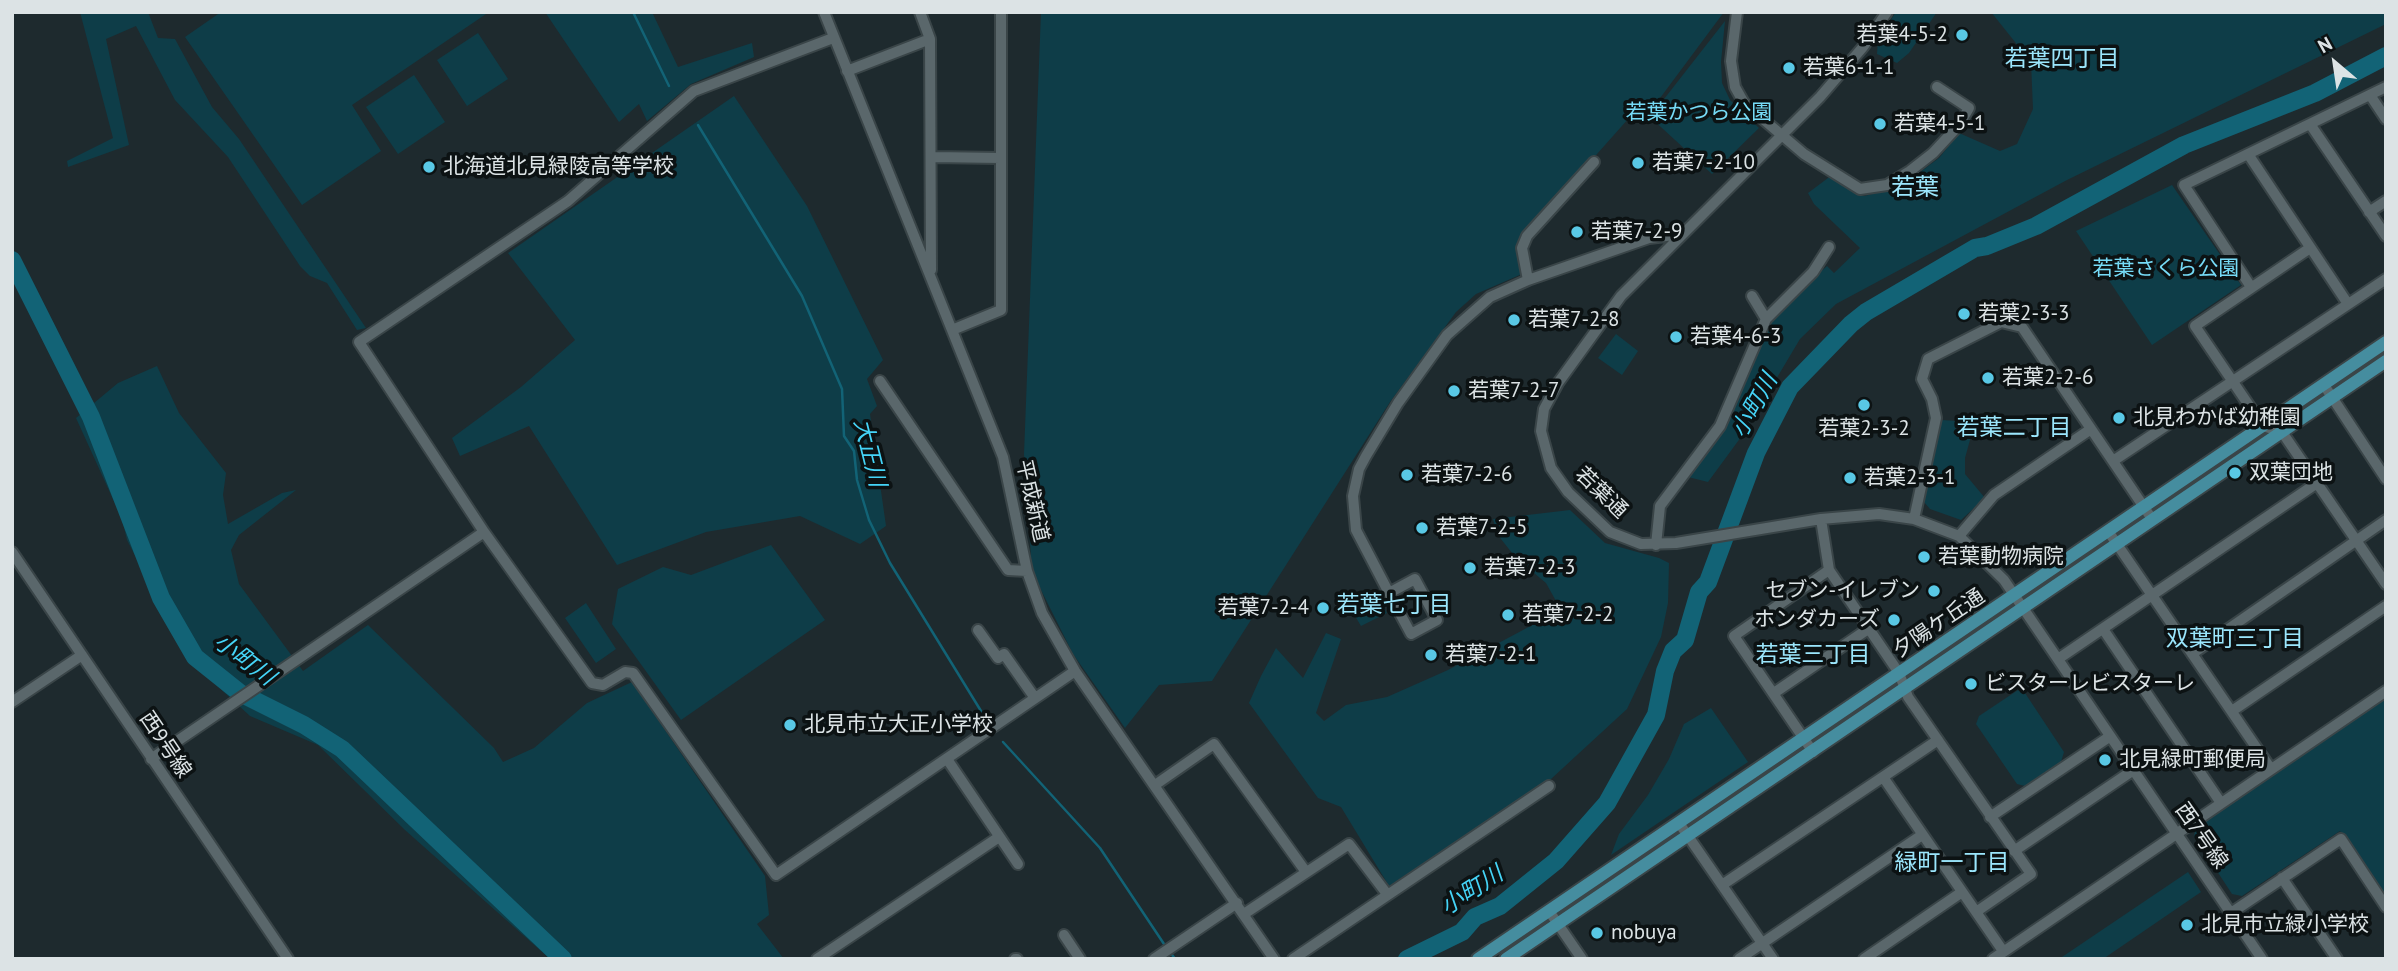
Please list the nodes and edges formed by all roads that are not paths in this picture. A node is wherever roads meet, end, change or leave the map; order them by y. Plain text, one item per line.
1 (824, 12) edge
2 (920, 12) edge
3 (1001, 12) edge
4 (1737, 12) edge
5 (1887, 12) edge
6 (834, 38) junction
7 (930, 39) junction
8 (847, 71) junction
9 (1937, 87) dead end
10 (2386, 87) edge
11 (2370, 95) junction
12 (2386, 119) edge
13 (2311, 124) junction
14 (1781, 137) junction
15 (2248, 154) junction
16 (932, 157) junction
17 (1001, 158) junction
18 (1594, 162) dead end
19 (2386, 201) edge
20 (2369, 212) junction
21 (1683, 234) junction
22 (2386, 236) edge
23 (1829, 247) dead end
24 (2310, 248) junction
25 (930, 275) junction
26 (2386, 279) edge
27 (1528, 280) junction
28 (2251, 287) junction
29 (1752, 296) dead end
30 (2348, 304) junction
31 (1766, 319) junction
32 (952, 330) junction
33 (2386, 342) edge
34 (2386, 361) edge
35 (880, 380) dead end
36 (2233, 382) junction
37 (2324, 385) junction
38 (2332, 398) junction
39 (2263, 426) junction
40 (2091, 429) junction
41 (2282, 432) junction
42 (2113, 461) junction
43 (2385, 475) edge
44 (2317, 483) junction
45 (2144, 506) junction
46 (1821, 519) junction
47 (1914, 519) junction
48 (2152, 519) junction
49 (2386, 520) edge
50 (484, 531) junction
51 (2108, 531) junction
52 (1959, 536) junction
53 (2357, 541) junction
54 (2116, 544) junction
55 (1656, 545) junction
56 (12, 552) edge
57 (1829, 570) junction
58 (1027, 571) junction
59 (2386, 584) edge
60 (1389, 593) junction
61 (2151, 596) junction
62 (2019, 601) junction
63 (2386, 606) edge
64 (2103, 628) junction
65 (1868, 629) junction
66 (978, 631) dead end
67 (2192, 654) junction
68 (82, 655) junction
69 (2058, 659) junction
70 (1075, 671) junction
71 (1899, 673) junction
72 (1904, 691) junction
73 (2386, 691) edge
74 (1774, 693) junction
75 (1035, 698) junction
76 (12, 702) edge
77 (2232, 711) junction
78 (2109, 737) junction
79 (1803, 738) junction
80 (1938, 740) junction
81 (1813, 752) junction
82 (151, 759) junction
83 (947, 759) junction
84 (2271, 769) junction
85 (2132, 771) junction
86 (1882, 777) junction
87 (1155, 785) junction
88 (1549, 786) dead end
89 (2221, 803) junction
90 (1990, 817) junction
91 (1679, 823) junction
92 (2176, 834) junction
93 (1922, 835) junction
94 (999, 836) junction
95 (1688, 836) junction
96 (2014, 851) junction
97 (1018, 864) dead end
98 (1306, 872) junction
99 (2282, 878) junction
100 (1722, 885) junction
101 (1962, 892) junction
102 (1387, 894) junction
103 (1237, 904) junction
104 (2386, 906) edge
105 (1549, 911) junction
106 (1976, 912) junction
107 (2231, 913) junction
108 (1244, 914) junction
109 (1558, 924) junction
110 (1064, 935) dead end
111 (1762, 943) junction
112 (2003, 951) junction
113 (1158, 956) edge
114 (1078, 958) edge
115 (288, 959) edge
116 (817, 959) edge
117 (1274, 959) edge
118 (1293, 959) edge
119 (1478, 959) edge
120 (1506, 959) edge
121 (1582, 959) edge
122 (1739, 959) edge
123 (1773, 959) edge
124 (1864, 959) edge
125 (1993, 959) edge
126 (2262, 959) edge
127 (2337, 959) edge

1 - 6 street, 平成新道
2 - 7 street
3 - 17 street
4 - 14 street
5 - 14 street, 若葉通
6 - 8 street, 平成新道
6 - 50 street
7 - 8 street
7 - 16 street
8 - 25 street, 平成新道
9 - 14 street
10 - 11 street
11 - 12 street
11 - 13 street
13 - 15 street
13 - 20 street
14 - 21 street, 若葉通
15 - 24 street
15 - 28 street
16 - 17 street
16 - 25 street
17 - 32 street
18 - 27 street
19 - 20 street
20 - 22 street
21 - 27 street
21 - 55 street, 若葉通
23 - 31 street
24 - 28 street
24 - 30 street
25 - 32 street, 平成新道
26 - 30 street
27 - 60 street
28 - 36 street
29 - 31 street
30 - 36 street
31 - 55 street
32 - 58 street, 平成新道
33 - 37 main road, 夕陽ケ丘通
34 - 38 main road, 夕陽ケ丘通
35 - 58 street
36 - 39 street
36 - 42 street
37 - 38 street
37 - 39 main road, 夕陽ケ丘通
38 - 41 main road, 夕陽ケ丘通
38 - 43 street
39 - 41 street
39 - 45 main road, 夕陽ケ丘通
40 - 42 street
40 - 47 street
40 - 52 street
41 - 44 street
41 - 48 main road, 夕陽ケ丘通
42 - 45 street
44 - 53 street
44 - 61 street
45 - 48 street
45 - 51 main road, 夕陽ケ丘通
46 - 47 street, 若葉通
46 - 55 street, 若葉通
46 - 57 street
47 - 52 street, 若葉通
48 - 54 main road, 夕陽ケ丘通
49 - 53 street
50 - 82 street
50 - 83 street
51 - 54 street
51 - 62 main road, 夕陽ケ丘通
52 - 62 street, 若葉通
53 - 59 street
53 - 67 street
54 - 61 street
54 - 62 main road, 夕陽ケ丘通
56 - 68 street, 西9号線
57 - 65 street
57 - 74 street
58 - 70 street, 平成新道
60 - 60 street
61 - 64 street
61 - 67 street
62 - 69 street, 西7号線
62 - 71 main road, 夕陽ケ丘通
62 - 72 main road, 夕陽ケ丘通
63 - 77 street
64 - 69 street
64 - 89 street
65 - 71 street
65 - 74 street
66 - 75 street
67 - 77 street
68 - 76 street
68 - 82 street, 西9号線
69 - 78 street, 西7号線
70 - 75 street
70 - 87 street, 平成新道
71 - 72 street
71 - 79 main road, 夕陽ケ丘通
72 - 80 street
72 - 81 main road, 夕陽ケ丘通
73 - 84 street
74 - 79 street
75 - 83 street
77 - 84 street
78 - 85 street, 西7号線
78 - 90 street
79 - 81 street
79 - 91 main road, 夕陽ケ丘通
80 - 86 street
80 - 90 street
81 - 95 main road, 夕陽ケ丘通
82 - 115 street, 西9号線
83 - 94 street
84 - 89 street
85 - 92 street, 西7号線
85 - 96 street
86 - 93 street
86 - 100 street
87 - 98 street
87 - 103 street, 平成新道
88 - 102 street
89 - 92 street
90 - 96 street
91 - 95 street
91 - 105 main road, 夕陽ケ丘通
92 - 107 street, 西7号線
92 - 112 street
93 - 101 street
93 - 111 street
94 - 97 street
94 - 116 street
95 - 100 street
95 - 109 main road, 夕陽ケ丘通
96 - 106 street
98 - 102 street
98 - 108 street
99 - 104 street
99 - 107 street
99 - 127 street
100 - 111 street
101 - 106 street
101 - 124 street
102 - 118 street
103 - 108 street, 平成新道
103 - 113 street
105 - 109 street
105 - 119 main road, 夕陽ケ丘通
106 - 112 street
107 - 126 street, 西7号線
108 - 117 street, 平成新道
109 - 120 main road, 夕陽ケ丘通
109 - 121 street
110 - 114 street
111 - 122 street
111 - 123 street
112 - 125 street

